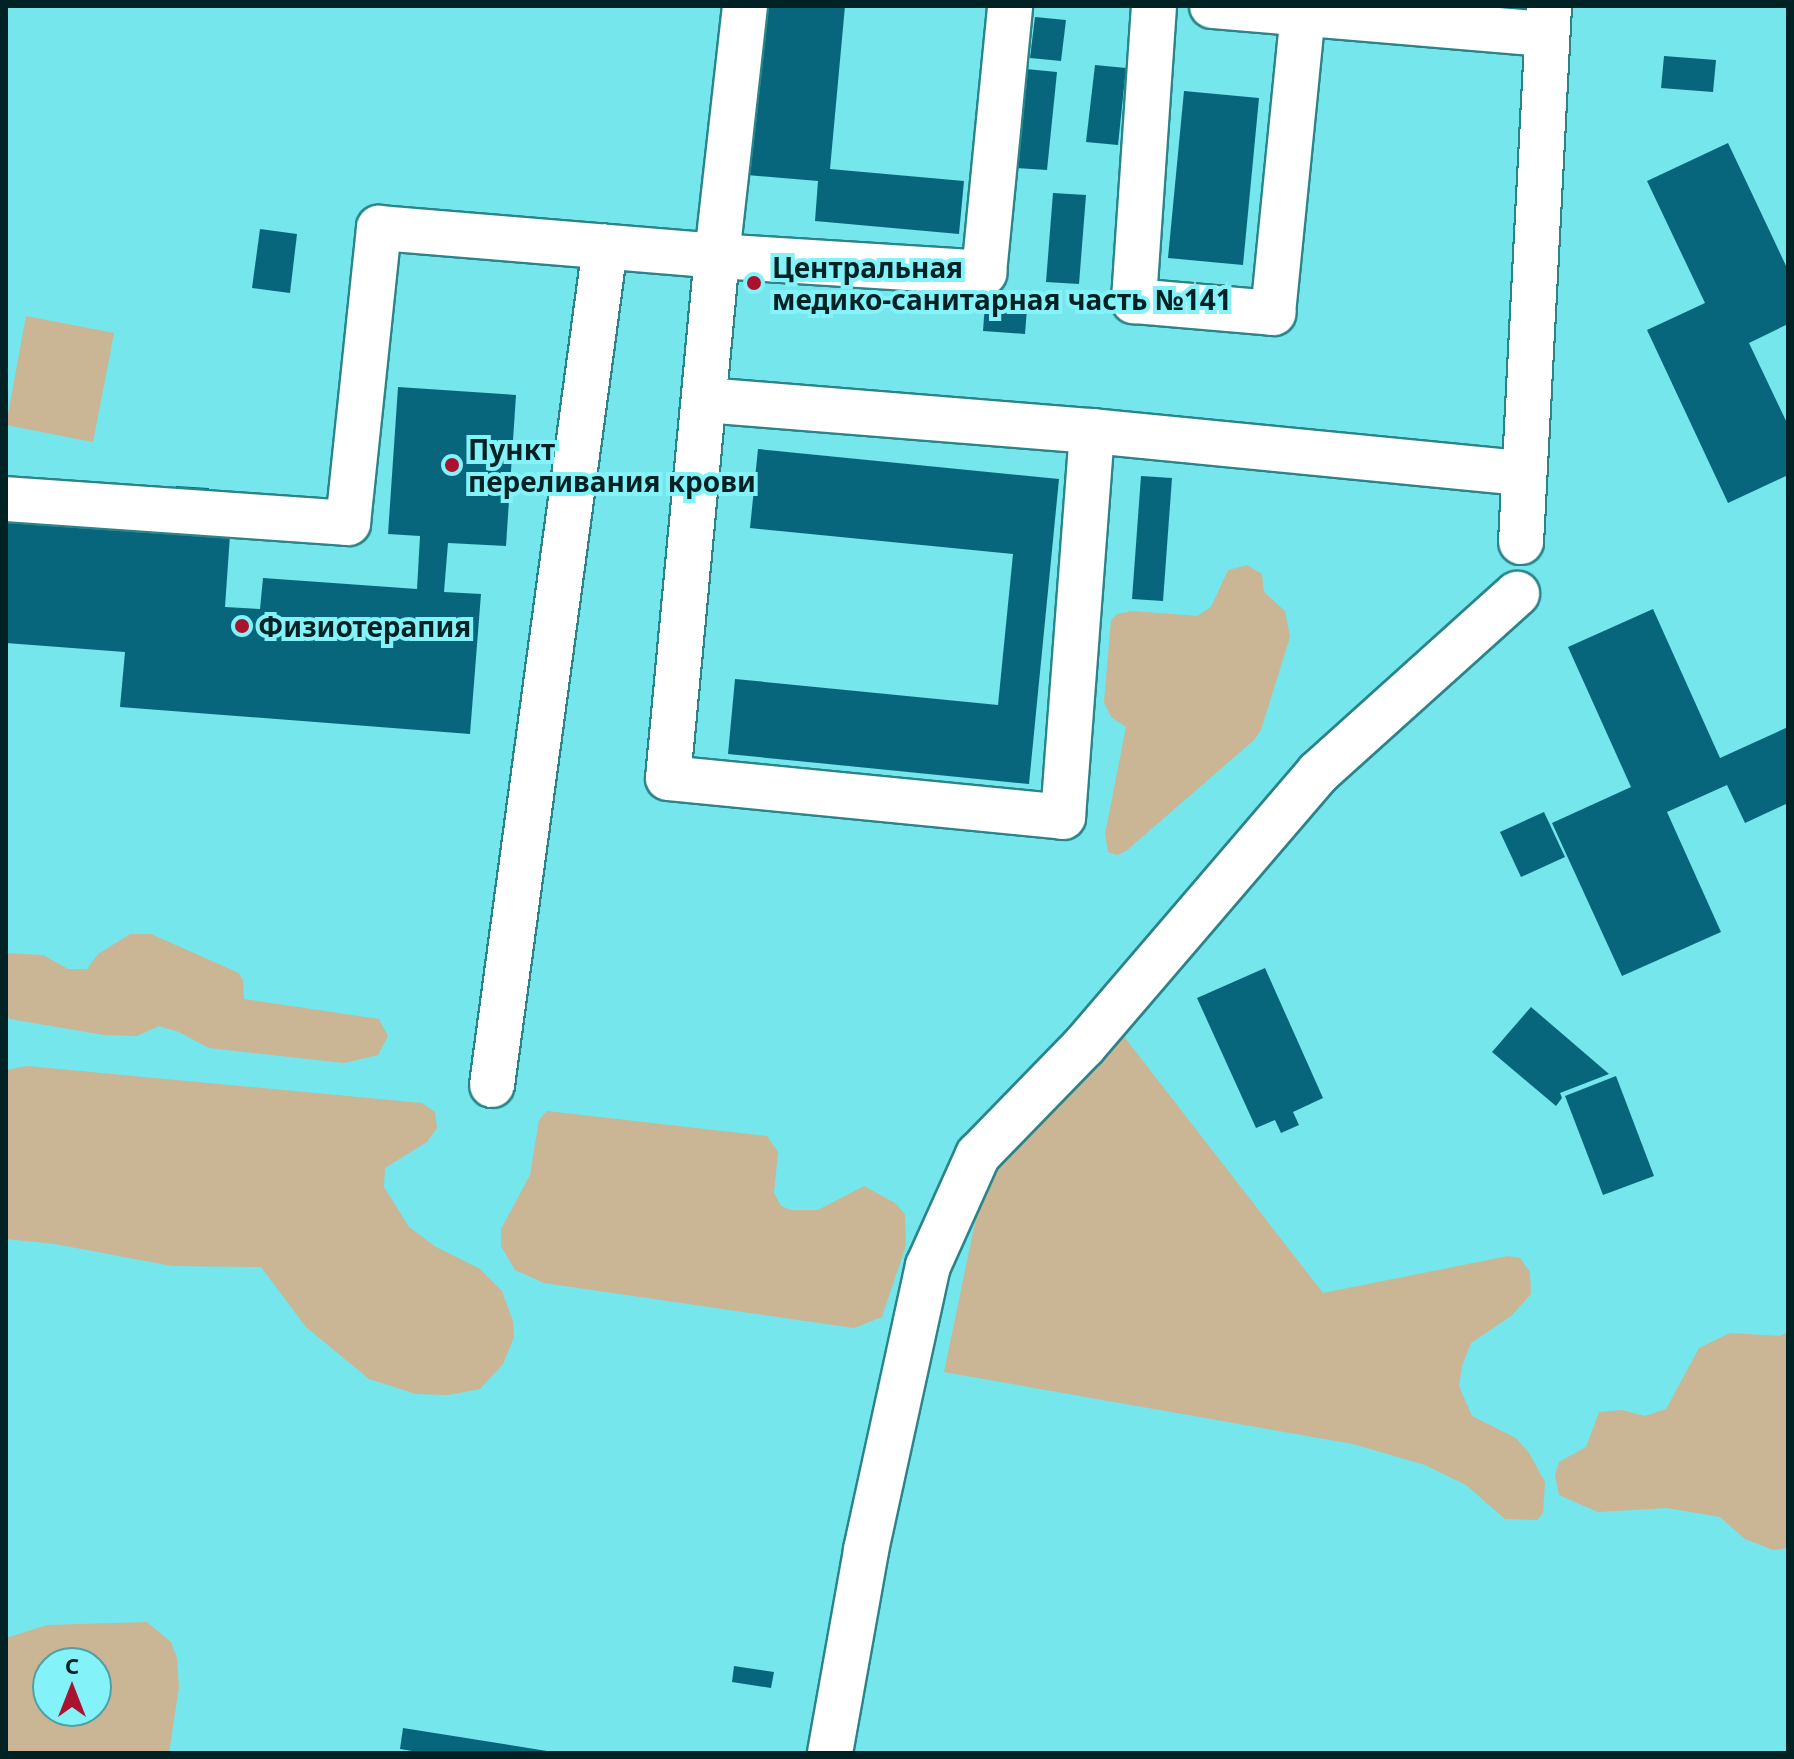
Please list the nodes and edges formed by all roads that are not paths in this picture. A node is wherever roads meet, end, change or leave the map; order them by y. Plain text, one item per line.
1 (745, 6) edge
2 (1010, 6) edge
3 (1154, 6) edge
4 (1212, 6) edge
5 (1303, 15) junction
6 (1548, 20) edge
7 (605, 247) junction
8 (717, 256) junction
9 (705, 400) junction
10 (1092, 431) junction
11 (1523, 473) junction
12 (6, 499) edge
13 (1521, 542) dead end
14 (1517, 594) dead end
15 (492, 1085) dead end
16 (830, 1753) edge

1 - 8 street
2 - 8 street
3 - 5 street
4 - 5 street
5 - 6 street
6 - 11 street
7 - 8 street
7 - 12 street
7 - 15 street
8 - 9 street
9 - 10 street
9 - 10 street
10 - 11 street
11 - 13 street
14 - 16 street

